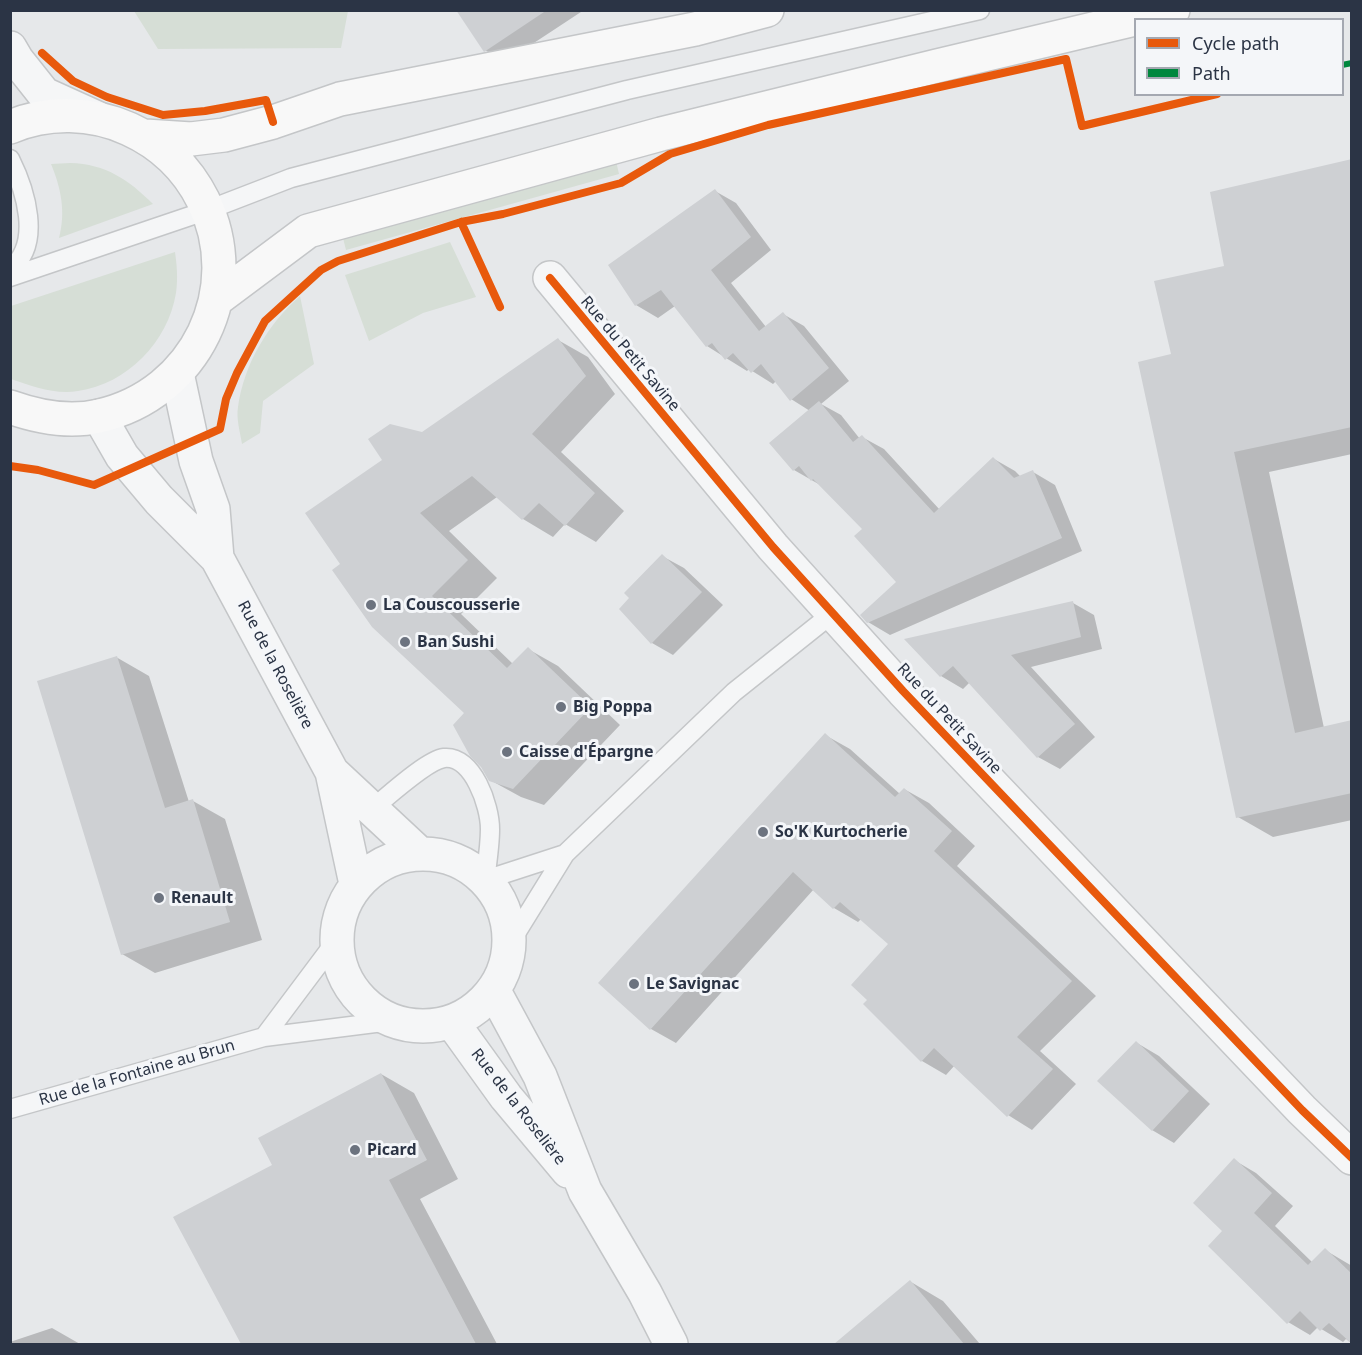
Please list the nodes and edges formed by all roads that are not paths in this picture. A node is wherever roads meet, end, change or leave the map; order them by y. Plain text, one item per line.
1 (768, 10) edge
2 (980, 10) edge
3 (1173, 10) edge
4 (1139, 18) edge
5 (1134, 19) edge
6 (10, 48) edge
7 (97, 118) junction
8 (10, 127) edge
9 (145, 136) junction
10 (10, 159) edge
11 (208, 210) junction
12 (10, 269) edge
13 (10, 277) edge
14 (549, 278) dead end
15 (217, 299) junction
16 (177, 373) junction
17 (10, 407) edge
18 (99, 416) junction
19 (217, 558) junction
20 (833, 614) junction
21 (332, 772) junction
22 (372, 809) junction
23 (420, 854) junction
24 (565, 854) junction
25 (485, 880) junction
26 (356, 884) junction
27 (336, 941) junction
28 (510, 943) junction
29 (494, 991) junction
30 (390, 1021) junction
31 (453, 1022) junction
32 (264, 1036) junction
33 (10, 1109) edge
34 (1352, 1158) edge
35 (585, 1191) junction
36 (671, 1344) edge

1 - 9 main road
2 - 11 lane
3 - 4 main road
5 - 15 main road
6 - 7 street
7 - 8 main road
7 - 9 main road
9 - 11 main road
10 - 12 lane
11 - 13 lane
11 - 15 main road
14 - 20 street, Rue du Petit Savine
15 - 16 main road
16 - 18 main road
16 - 19 street, Rue de la Roselière
17 - 18 main road
18 - 19 street, Rue de la Roselière
19 - 21 street, Rue de la Roselière
20 - 24 lane
20 - 34 street, Rue du Petit Savine
21 - 22 street, Rue de la Roselière
21 - 26 street, Rue de la Roselière
22 - 23 street, Rue de la Roselière
22 - 25 lane
23 - 25 street
23 - 26 street
24 - 25 lane
24 - 28 lane
25 - 28 street
26 - 27 street
27 - 30 street
27 - 32 lane
28 - 29 street
29 - 31 street
29 - 35 street, Rue de la Roselière
30 - 31 street
30 - 32 lane, Rue de la Fontaine au Brun
31 - 35 street, Rue de la Roselière
32 - 33 lane, Rue de la Fontaine au Brun
35 - 36 street, Rue de la Roselière

